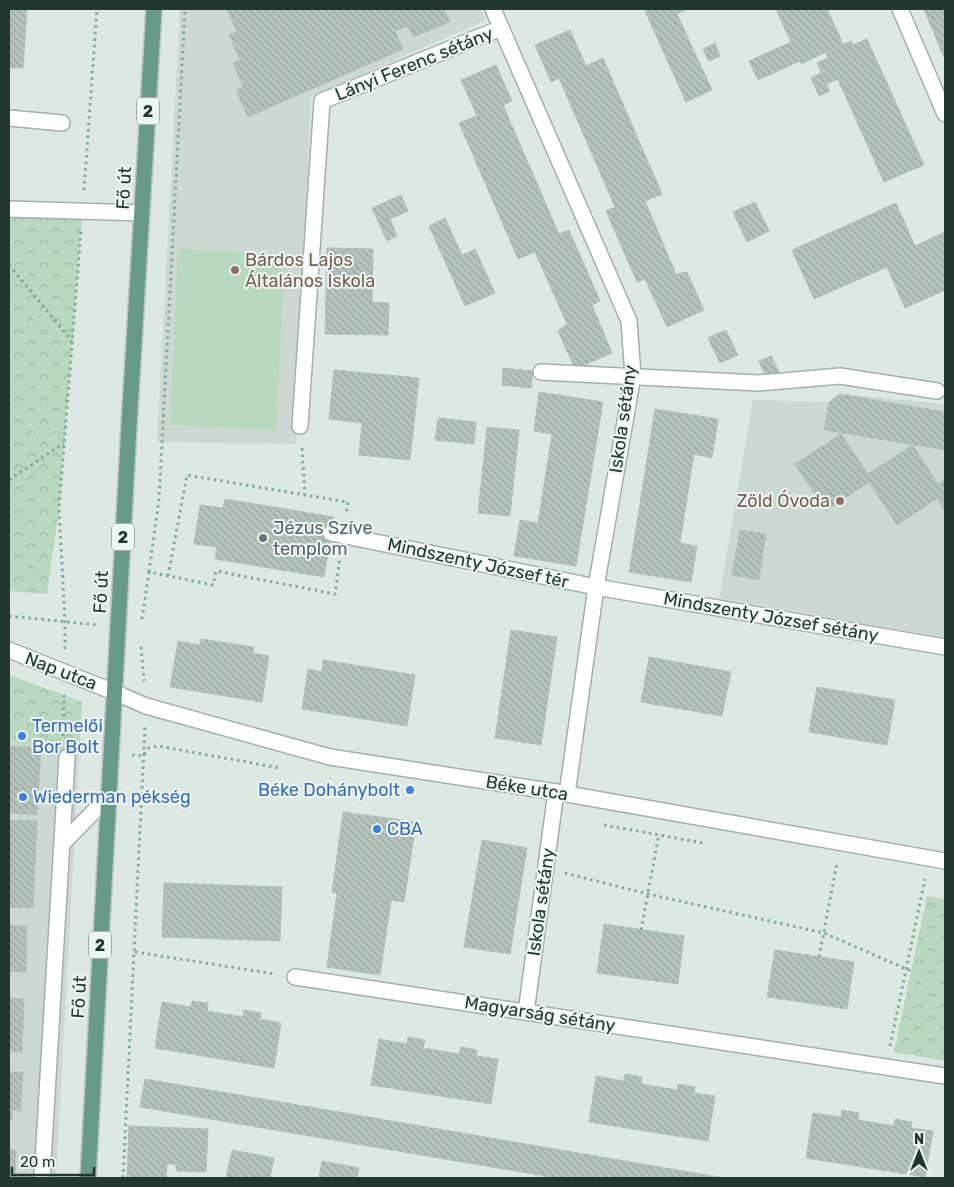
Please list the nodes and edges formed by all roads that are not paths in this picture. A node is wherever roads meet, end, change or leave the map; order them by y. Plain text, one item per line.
1 (154, 9) edge
2 (493, 9) edge
3 (900, 9) edge
4 (501, 28) junction
5 (945, 114) edge
6 (9, 118) edge
7 (62, 123) dead end
8 (9, 209) edge
9 (142, 213) junction
10 (541, 372) dead end
11 (632, 376) junction
12 (937, 391) dead end
13 (300, 426) road end
14 (337, 534) road end
15 (596, 587) junction
16 (945, 647) edge
17 (9, 650) edge
18 (114, 692) junction
19 (67, 757) dead end
20 (561, 793) junction
21 (108, 797) junction
22 (63, 843) junction
23 (945, 861) edge
24 (295, 977) road end
25 (526, 1012) junction
26 (945, 1076) edge
27 (42, 1178) edge
28 (88, 1178) edge

1 - 9 main road, Fő út / 2
2 - 4 street, Iskola sétány
3 - 5 street
4 - 11 street, Iskola sétány
4 - 13 street, Lányi Ferenc sétány
6 - 7 street
8 - 9 street
9 - 18 main road, Fő út / 2
10 - 11 street
11 - 12 street
11 - 15 street, Iskola sétány
14 - 15 street, Mindszenty József tér
15 - 16 street, Mindszenty József sétány
15 - 20 street, Iskola sétány
17 - 18 street, Nap utca
18 - 20 street, Béke utca
18 - 21 main road, Fő út / 2
19 - 22 street
20 - 23 street, Béke utca
20 - 25 street, Iskola sétány
21 - 22 street
21 - 28 main road, Fő út / 2
22 - 27 street
24 - 25 street, Magyarság sétány
25 - 26 street, Magyarság sétány

